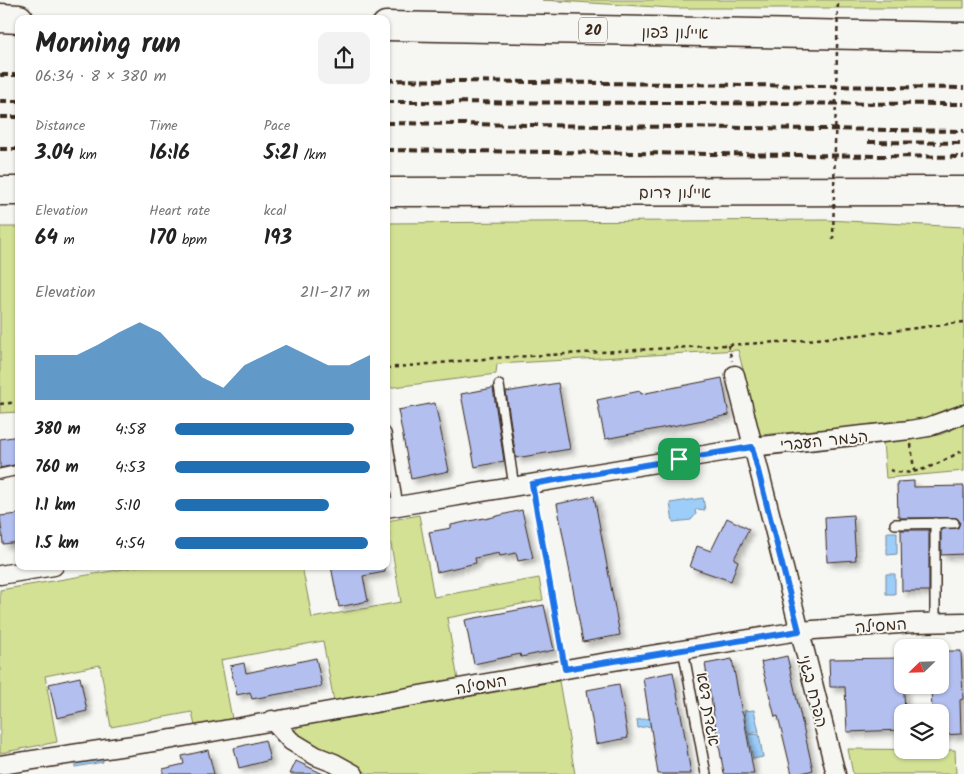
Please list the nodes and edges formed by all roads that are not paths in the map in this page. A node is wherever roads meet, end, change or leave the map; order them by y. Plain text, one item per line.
1 (0, 19) edge
2 (15, 19) edge
3 (390, 26) edge
4 (964, 37) edge
5 (0, 192) edge
6 (15, 192) edge
7 (390, 192) edge
8 (964, 192) edge
9 (735, 375) dead end
10 (498, 385) dead end
11 (964, 414) edge
12 (752, 447) junction
13 (15, 471) edge
14 (0, 474) edge
15 (390, 482) edge
16 (514, 487) junction
17 (392, 507) edge
18 (934, 523) junction
19 (954, 523) dead end
20 (895, 524) dead end
21 (30, 570) edge
22 (0, 575) edge
23 (935, 622) junction
24 (964, 622) edge
25 (799, 631) junction
26 (683, 649) junction
27 (272, 720) junction
28 (0, 765) edge
29 (354, 774) edge
30 (706, 774) edge
31 (836, 774) edge

1 - 2 highway
3 - 4 highway, איילון צפון / 20
5 - 6 highway
7 - 8 highway, איילון דרום
9 - 12 street, הפרח בגני
10 - 16 lane
11 - 12 street, הזמר העברי
12 - 16 street, הזמר העברי
12 - 25 street, הפרח בגני
13 - 14 lane
15 - 17 lane
16 - 17 street, הזמר העברי
18 - 19 lane
18 - 20 lane
18 - 23 lane
21 - 22 street
23 - 24 street, המסילה
23 - 25 street, המסילה
25 - 26 street, המסילה
25 - 31 street, הפרח בגני
26 - 27 street, המסילה
26 - 30 lane, אגדת דשא
27 - 28 street, המסילה
27 - 29 street

